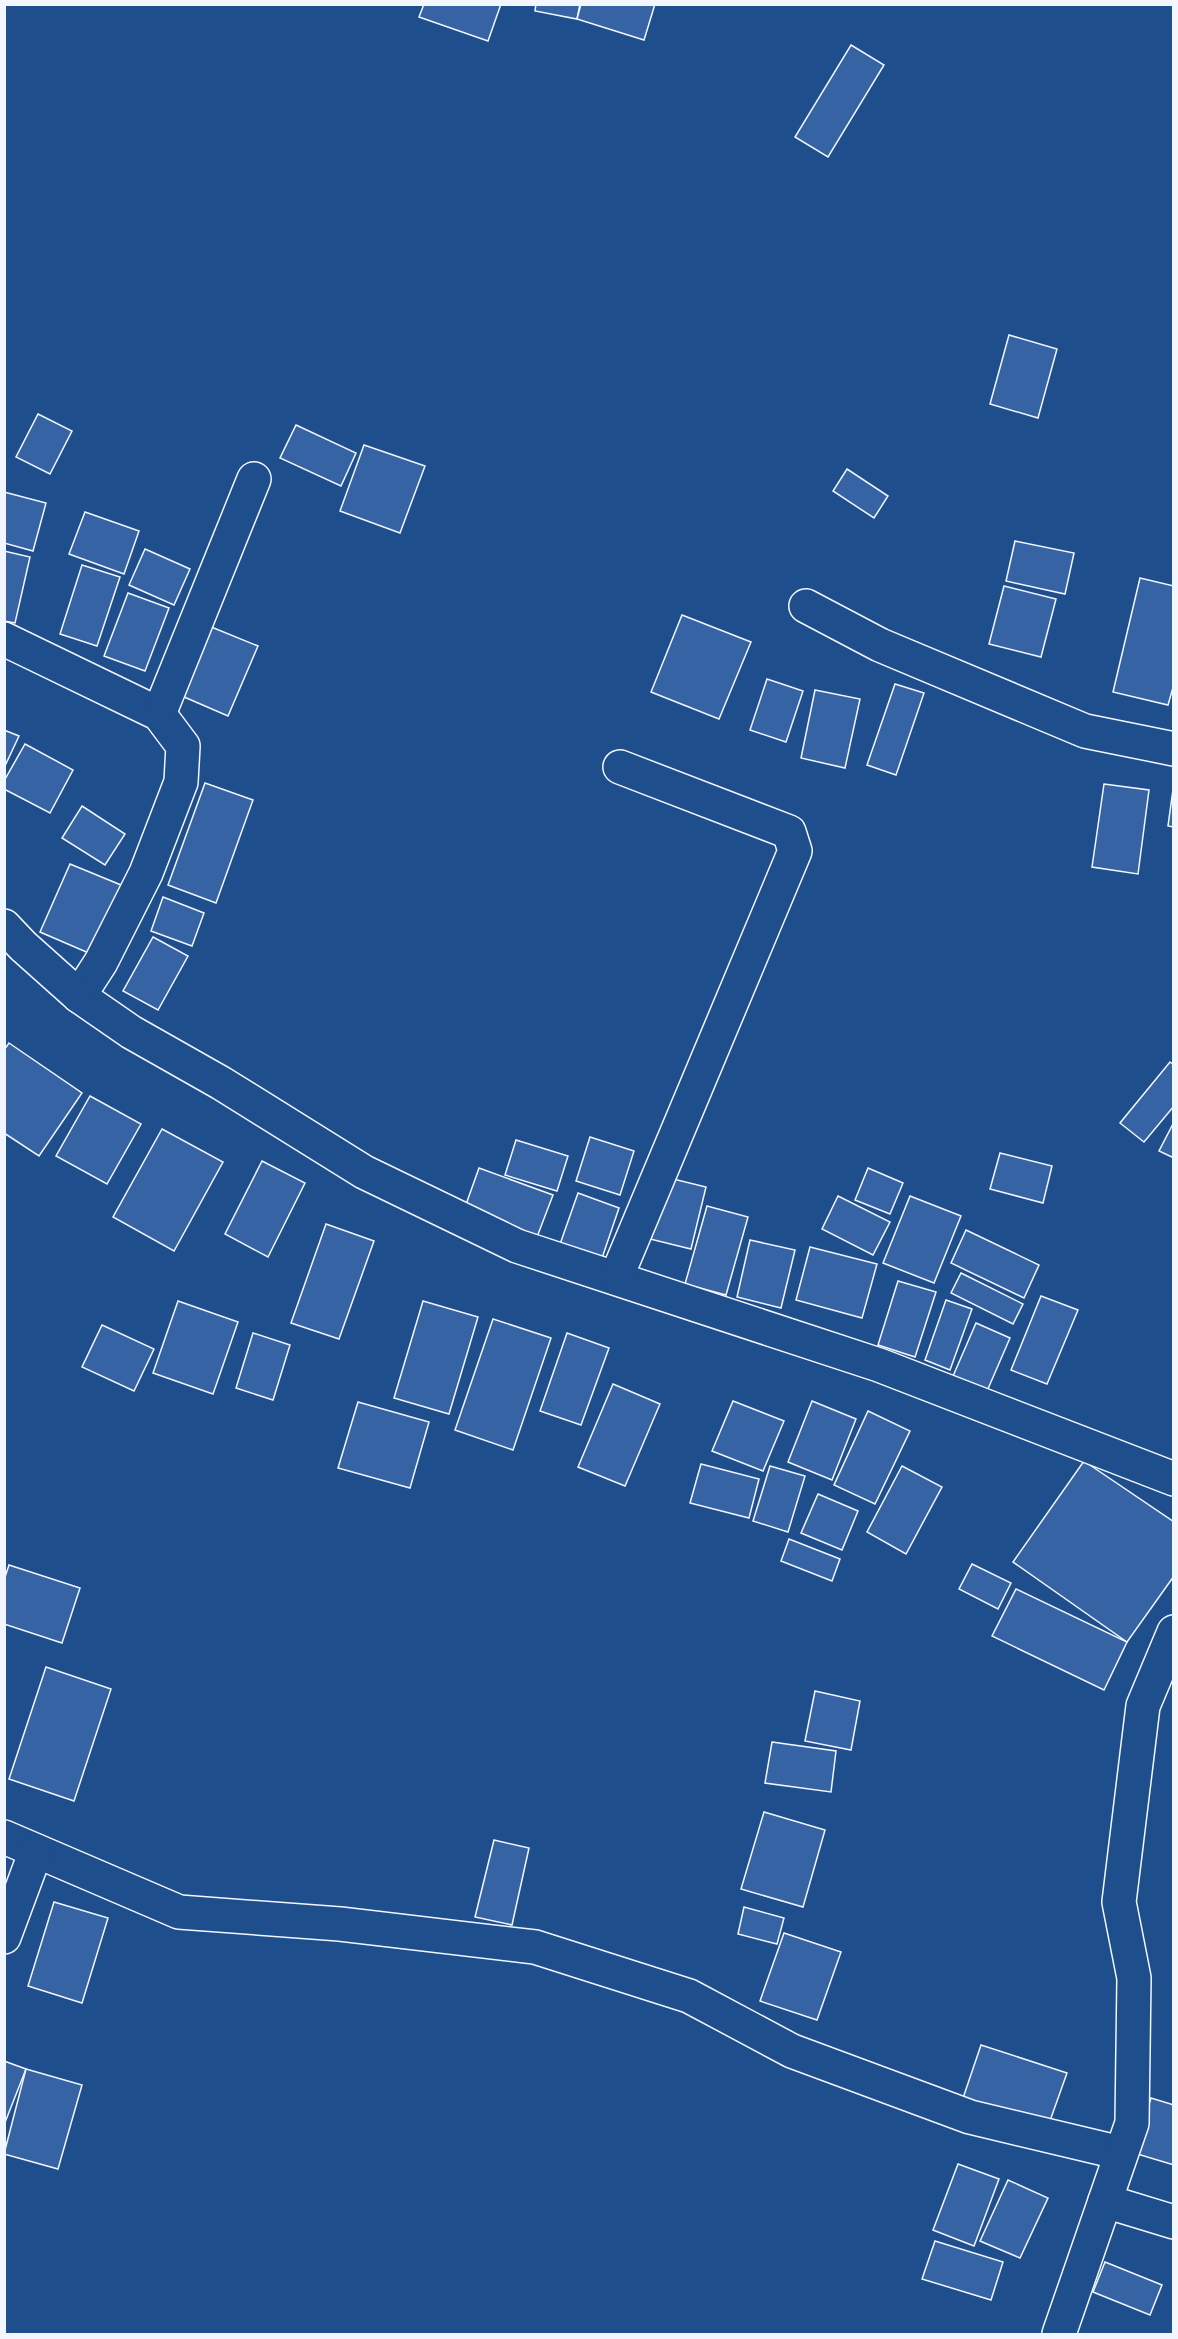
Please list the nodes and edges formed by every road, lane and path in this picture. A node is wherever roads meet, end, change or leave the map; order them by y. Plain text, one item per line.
1 (254, 479) dead end
2 (806, 606) dead end
3 (4, 639) edge
4 (159, 714) junction
5 (1173, 749) edge
6 (620, 767) dead end
7 (4, 926) edge
8 (79, 996) junction
9 (616, 1278) junction
10 (1173, 1479) edge
11 (1173, 1632) edge
12 (4, 1837) edge
13 (36, 1851) junction
14 (4, 1937) edge
15 (1121, 2153) junction
16 (1105, 2201) junction
17 (1173, 2222) edge
18 (1059, 2334) edge

1 - 4 street
2 - 5 street
3 - 4 street
4 - 8 street
6 - 9 street
7 - 8 street
8 - 9 street
9 - 10 street
11 - 15 street
12 - 13 street
13 - 14 street
13 - 15 street
15 - 16 street
16 - 17 street
16 - 18 street

